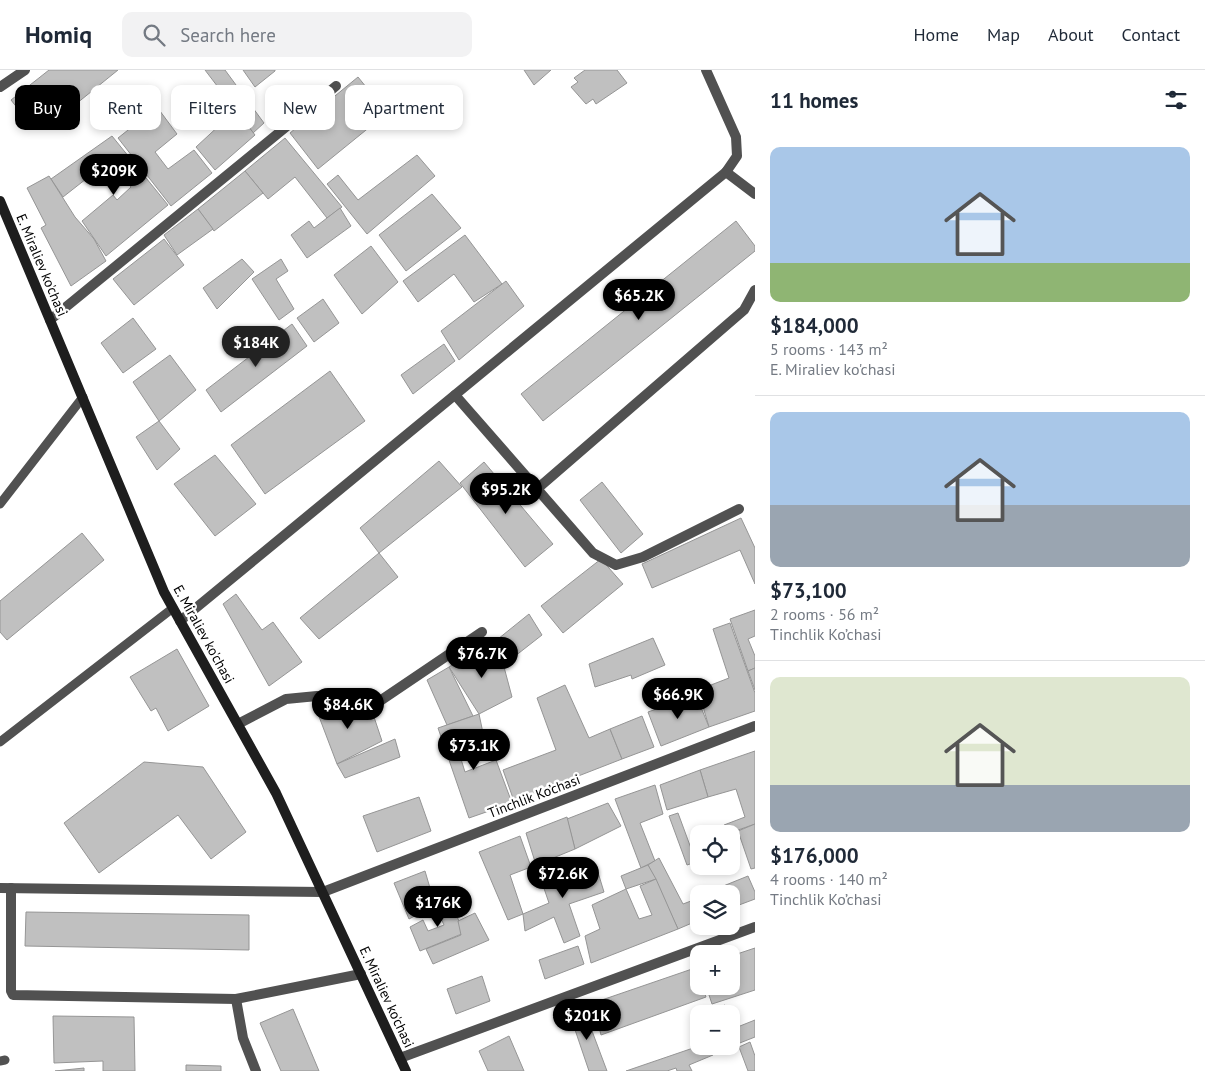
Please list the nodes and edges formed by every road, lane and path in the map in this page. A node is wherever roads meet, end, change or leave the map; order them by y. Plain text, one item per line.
1 (25, 70) edge
2 (706, 70) edge
3 (336, 86) dead end
4 (0, 87) edge
5 (726, 172) junction
6 (755, 194) edge
7 (0, 201) edge
8 (755, 290) edge
9 (50, 320) junction
10 (455, 395) junction
11 (82, 397) junction
12 (537, 489) junction
13 (0, 504) edge
14 (739, 509) dead end
15 (173, 608) junction
16 (180, 621) junction
17 (482, 632) dead end
18 (238, 724) junction
19 (755, 726) edge
20 (0, 742) edge
21 (0, 888) edge
22 (12, 888) junction
23 (323, 892) junction
24 (755, 927) edge
25 (361, 974) junction
26 (236, 999) junction
27 (400, 1058) junction
28 (256, 1071) edge
29 (406, 1071) edge

1 - 4 street
2 - 5 street
3 - 9 street
5 - 6 street
5 - 10 street
7 - 9 street, E. Miraliev ko'chasi
8 - 12 street
9 - 11 street, E. Miraliev ko'chasi
10 - 12 street
10 - 16 street
11 - 13 lane
11 - 15 street, E. Miraliev ko'chasi
12 - 14 street
15 - 16 street, E. Miraliev ko'chasi
15 - 20 lane
16 - 18 street, E. Miraliev ko'chasi
17 - 18 street
18 - 23 street, E. Miraliev ko'chasi
19 - 23 street, Tinchlik Ko’chasi
21 - 22 street
22 - 23 street
22 - 26 street
23 - 25 street, E. Miraliev ko'chasi
24 - 27 street
25 - 26 street
25 - 27 street, E. Miraliev ko'chasi
26 - 28 street
27 - 29 street, E. Miraliev ko'chasi

